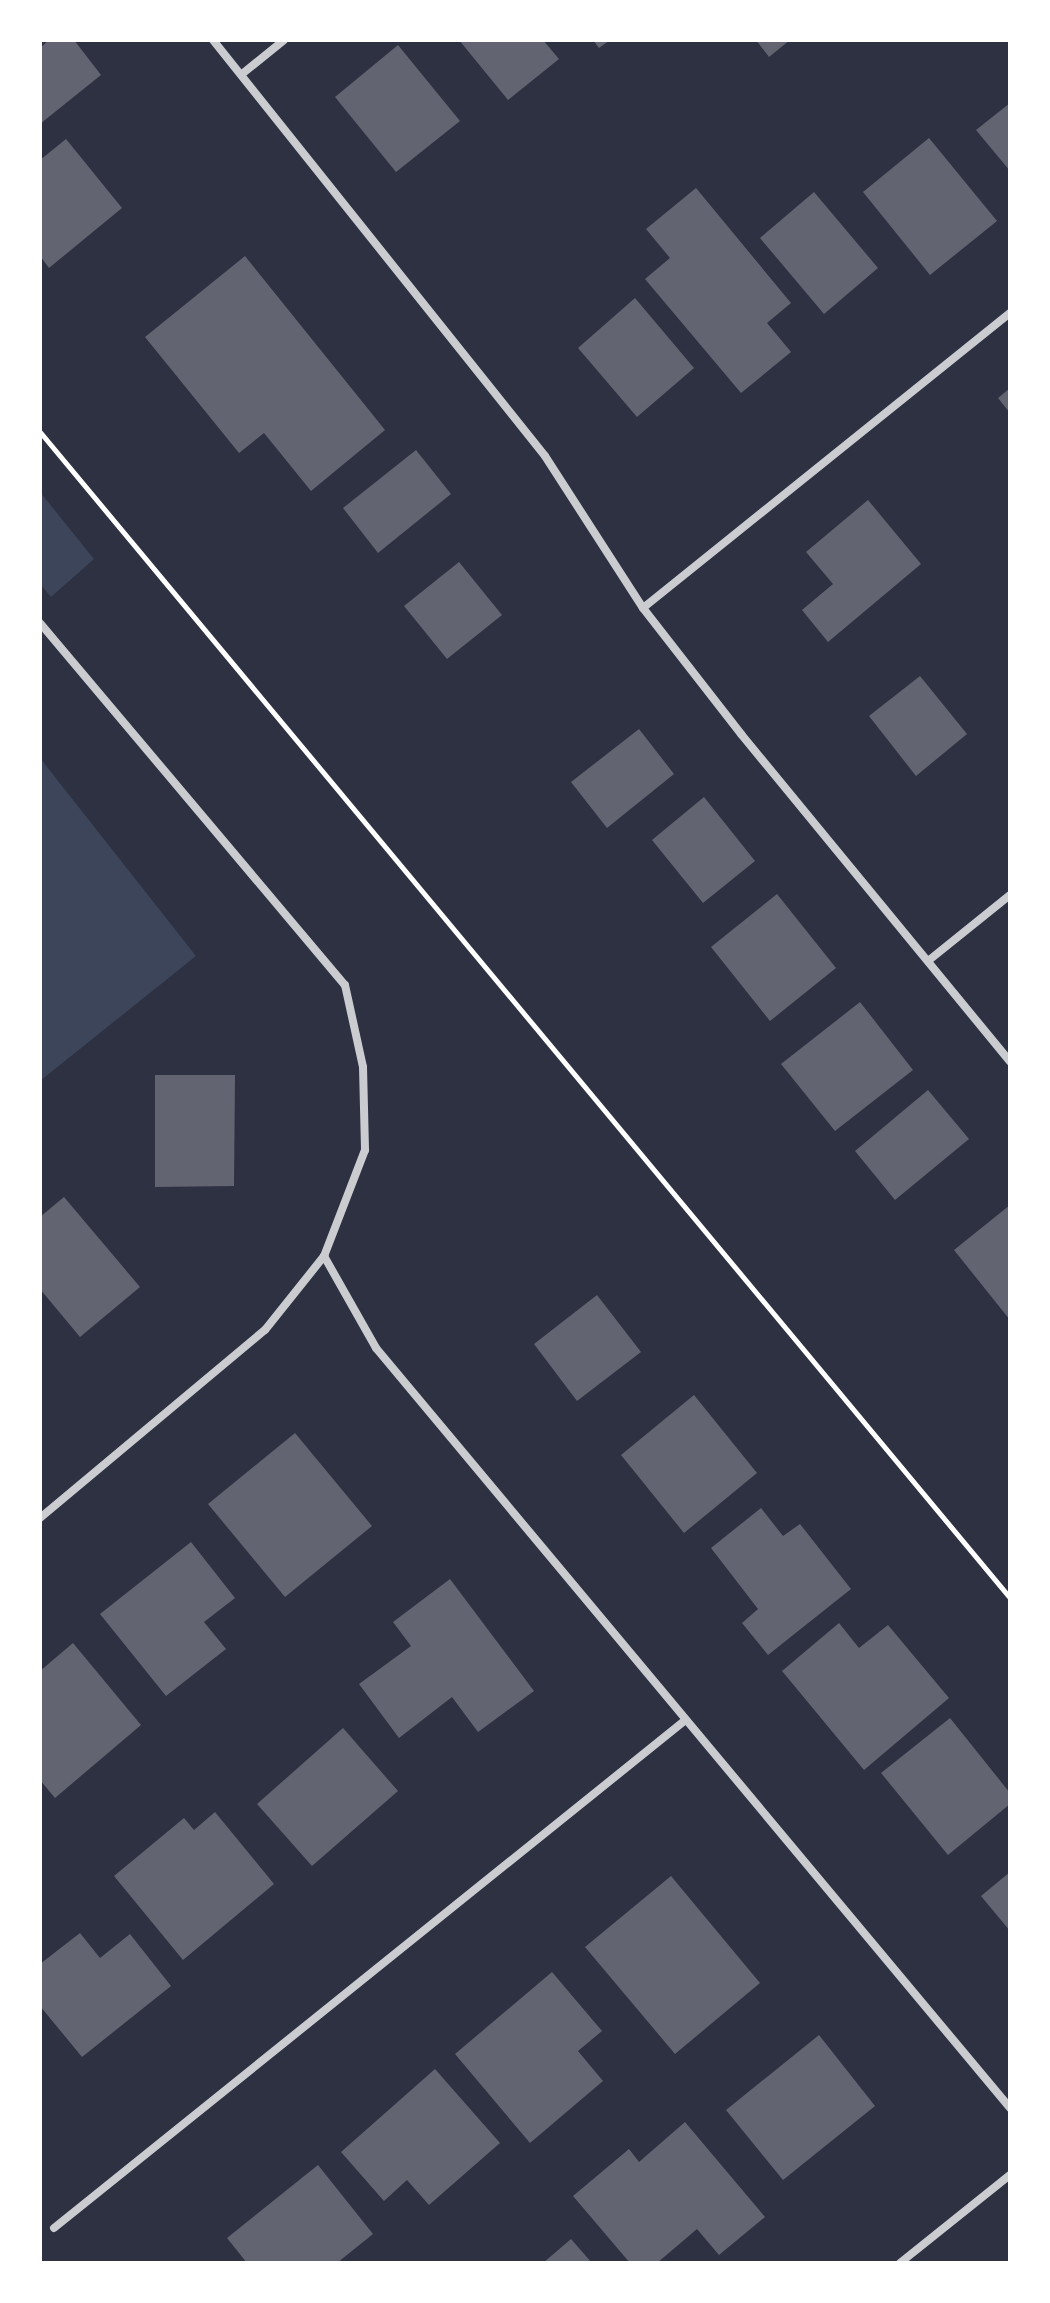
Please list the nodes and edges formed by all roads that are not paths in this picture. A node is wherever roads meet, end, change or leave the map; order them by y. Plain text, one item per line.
1 (213, 40) edge
2 (284, 40) edge
3 (242, 74) junction
4 (1010, 313) edge
5 (643, 608) junction
6 (40, 623) edge
7 (1010, 895) edge
8 (928, 961) junction
9 (1010, 1062) edge
10 (324, 1256) junction
11 (40, 1518) edge
12 (683, 1722) junction
13 (1010, 2108) edge
14 (1010, 2175) edge
15 (54, 2228) dead end
16 (900, 2263) edge

1 - 3 street
2 - 3 street
3 - 5 street
4 - 5 street
5 - 8 street
6 - 10 street
7 - 8 street
8 - 9 street
10 - 11 street
10 - 12 street
12 - 13 street
12 - 15 street
14 - 16 street

